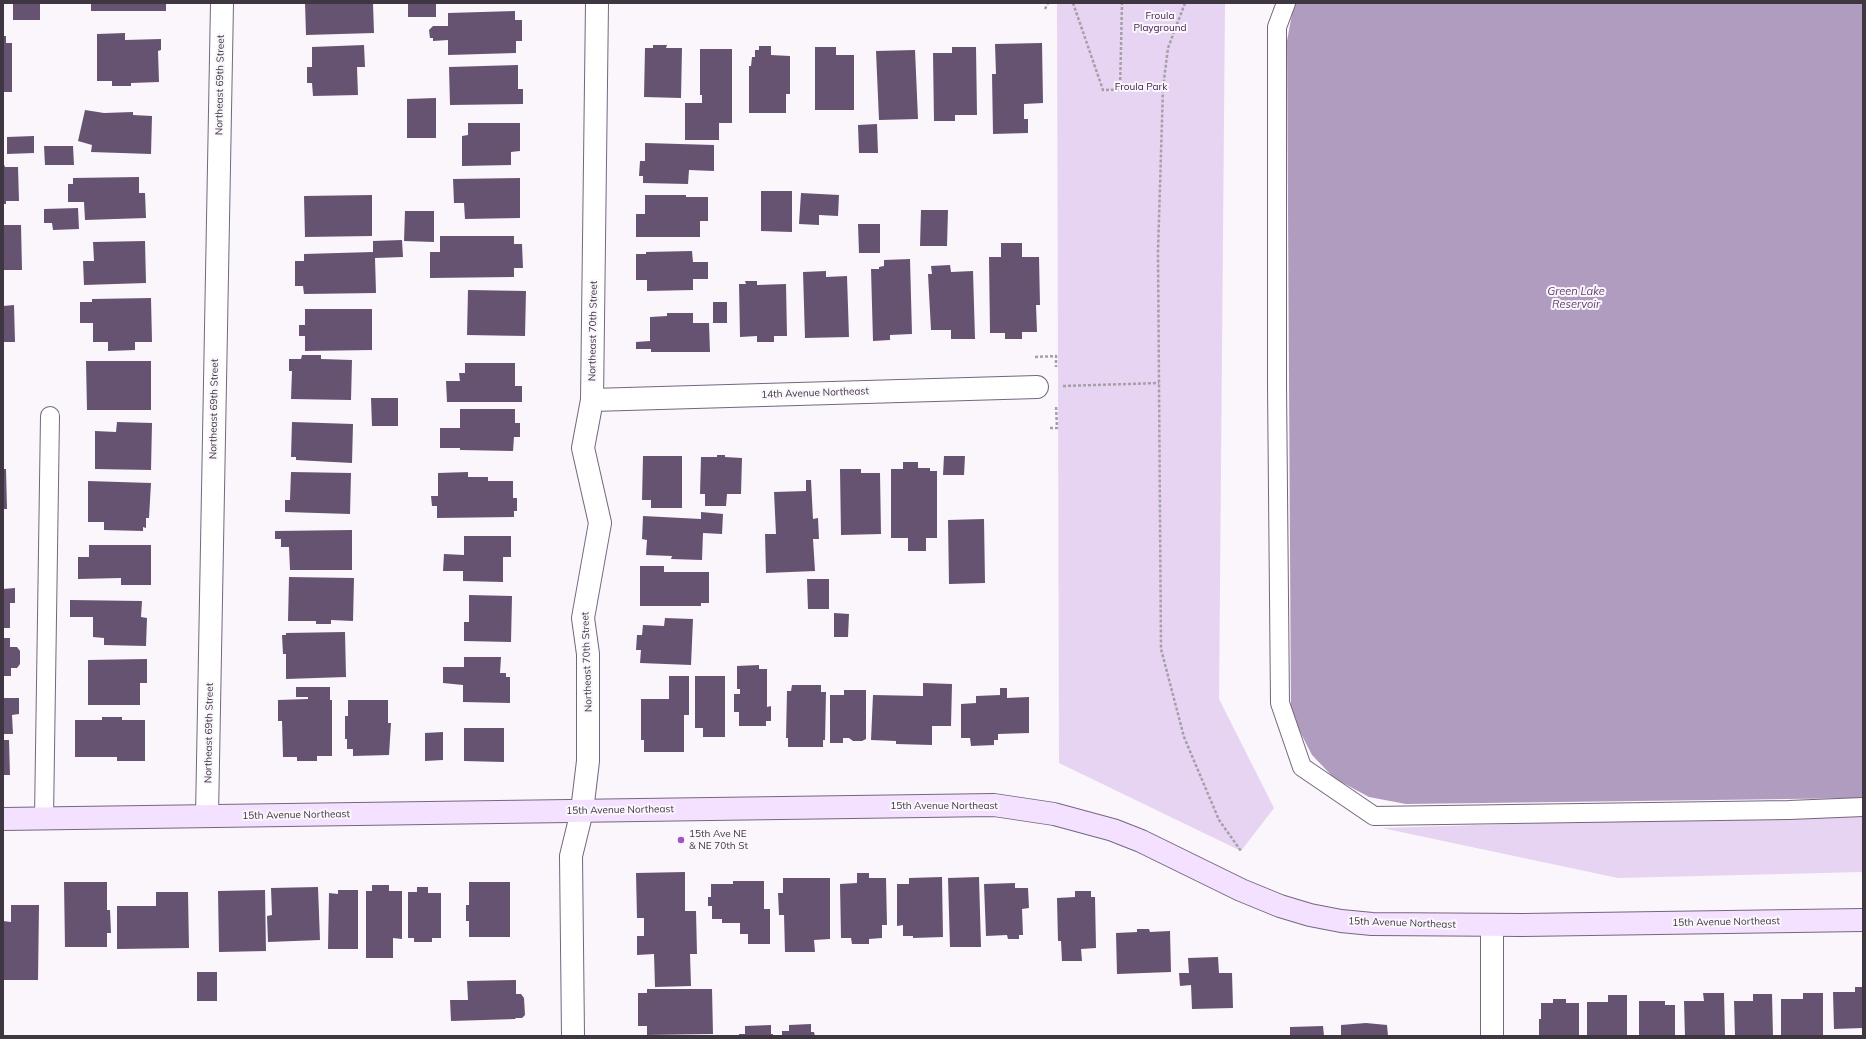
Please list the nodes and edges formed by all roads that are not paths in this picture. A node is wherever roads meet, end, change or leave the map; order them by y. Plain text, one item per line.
1 (222, 3) edge
2 (597, 3) edge
3 (1286, 3) edge
4 (1047, 387) road end
5 (592, 400) junction
6 (50, 416) dead end
7 (1863, 807) edge
8 (582, 811) junction
9 (207, 816) junction
10 (44, 818) junction
11 (3, 819) edge
12 (1863, 920) edge
13 (1492, 925) junction
14 (573, 1036) edge
15 (1492, 1036) edge

1 - 9 street, Northeast 69th Street
2 - 5 street, Northeast 70th Street
3 - 7 lane
4 - 5 street, 14th Avenue Northeast
5 - 8 street, Northeast 70th Street
6 - 10 lane
8 - 9 main road, 15th Avenue Northeast
8 - 13 main road, 15th Avenue Northeast
8 - 14 street, Northeast 70th Street
9 - 10 main road, 15th Avenue Northeast
10 - 11 main road, 15th Avenue Northeast
12 - 13 main road, 15th Avenue Northeast
13 - 15 street

